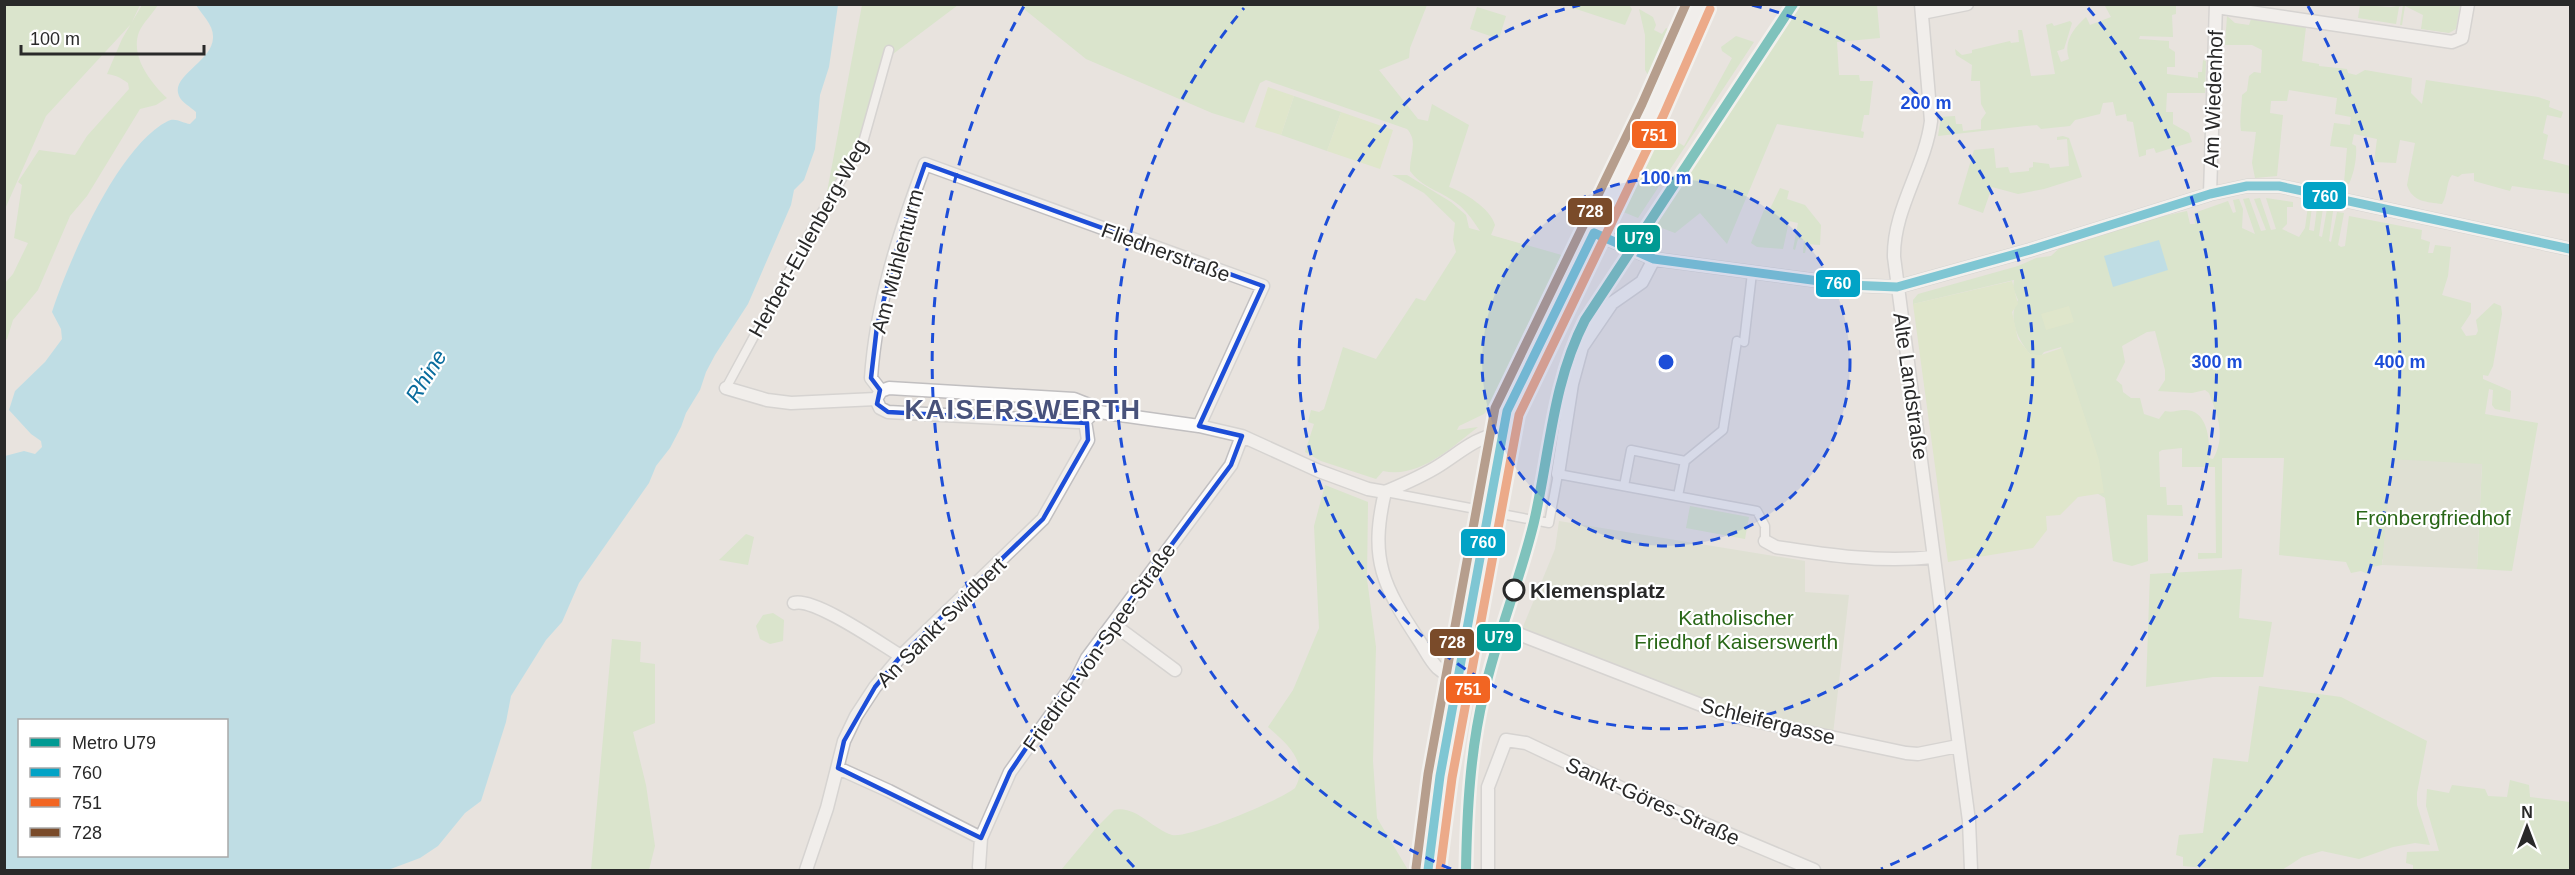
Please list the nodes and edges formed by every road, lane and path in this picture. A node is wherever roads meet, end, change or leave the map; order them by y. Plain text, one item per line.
1 (1699, 4) edge
2 (1967, 4) edge
3 (2468, 4) edge
4 (2216, 6) edge
5 (1922, 9) edge
6 (889, 50) dead end
7 (925, 164) joint
8 (2210, 194) junction
9 (1594, 233) junction
10 (2571, 249) edge
11 (1654, 259) junction
12 (1752, 273) junction
13 (1897, 287) junction
14 (726, 388) joint
15 (879, 395) junction
16 (1089, 416) junction
17 (1199, 426) junction
18 (1503, 432) junction
19 (1242, 436) junction
20 (1685, 461) junction
21 (1558, 474) junction
22 (1624, 486) junction
23 (1385, 492) junction
24 (1678, 496) junction
25 (1489, 511) junction
26 (1765, 540) joint
27 (1933, 557) junction
28 (794, 603) dead end
29 (1113, 624) junction
30 (1516, 633) dead end
31 (901, 656) junction
32 (1175, 670) dead end
33 (1452, 676) junction
34 (1958, 746) junction
35 (838, 768) junction
36 (981, 838) junction
37 (979, 867) dead end
38 (806, 870) edge
39 (1428, 870) edge
40 (1488, 870) edge
41 (1814, 870) edge
42 (1971, 870) edge

1 - 9 main road
2 - 5 street
3 - 4 street
4 - 8 street, Am Wiedenhof
5 - 13 street, Alte Landstraße
6 - 14 street, Herbert-Eulenberg-Weg
7 - 15 street, Am Mühlenturm
7 - 17 street, Fliednerstraße
8 - 10 street
8 - 13 street
9 - 11 street
9 - 18 main road
11 - 12 street
11 - 21 street
12 - 13 street
12 - 20 street
13 - 27 street, Alte Landstraße
14 - 15 street
15 - 16 street
15 - 16 street
16 - 17 street
16 - 31 street, An Sankt Swidbert
17 - 19 street
18 - 23 street
18 - 25 main road
19 - 23 street
19 - 29 street, Friedrich-von-Spee-Straße
20 - 22 street
20 - 24 street
21 - 22 street
21 - 25 street
22 - 24 street
23 - 25 street
23 - 33 street
24 - 26 street
25 - 33 main road
26 - 27 street
27 - 34 street, Alte Landstraße
28 - 31 street
29 - 32 street
29 - 36 street, Friedrich-von-Spee-Straße
30 - 34 street, Schleifergasse
31 - 35 street, An Sankt Swidbert
33 - 39 main road
34 - 42 street, Alte Landstraße
35 - 36 street
35 - 38 street, An Sankt Swidbert
36 - 37 street, Friedrich-von-Spee-Straße
40 - 41 street, Sankt-Göres-Straße

